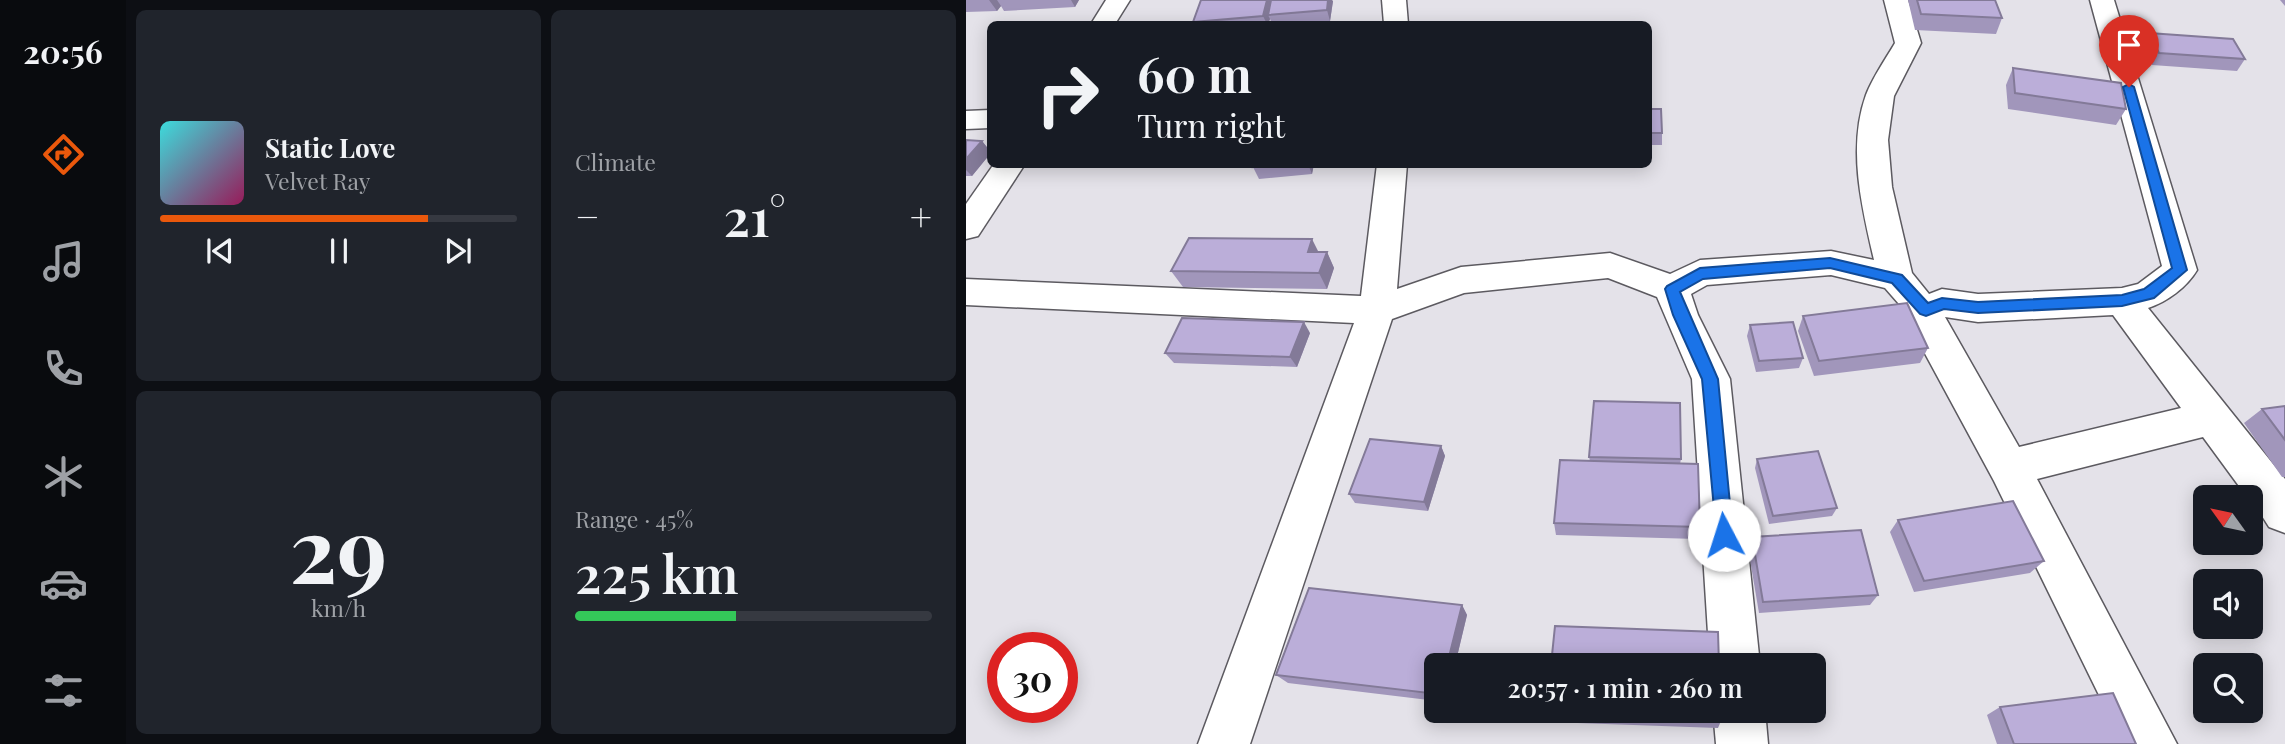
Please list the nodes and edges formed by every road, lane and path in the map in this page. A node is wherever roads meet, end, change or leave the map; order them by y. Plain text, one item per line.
1 (1118, 0) edge
2 (1394, 0) edge
3 (1896, 0) edge
4 (2102, 0) edge
5 (1105, 21) edge
6 (1396, 21) edge
7 (987, 119) edge
8 (966, 120) edge
9 (1007, 168) edge
10 (1391, 168) edge
11 (966, 228) edge
12 (1896, 278) junction
13 (1672, 289) junction
14 (966, 292) edge
15 (2122, 300) junction
16 (1377, 310) junction
17 (1926, 310) junction
18 (2211, 418) junction
19 (2009, 468) junction
20 (2285, 513) edge
21 (1734, 653) edge
22 (1740, 723) edge
23 (1224, 744) edge
24 (1742, 744) edge
25 (2151, 744) edge

1 - 5 street
2 - 6 street
3 - 12 street
4 - 15 street
7 - 8 street
9 - 11 street
10 - 16 street
12 - 13 street
12 - 17 street
13 - 16 street
13 - 21 street
14 - 16 street
15 - 17 street
15 - 18 street
16 - 23 street
17 - 19 street
18 - 19 street
18 - 20 street
19 - 25 street
22 - 24 street

